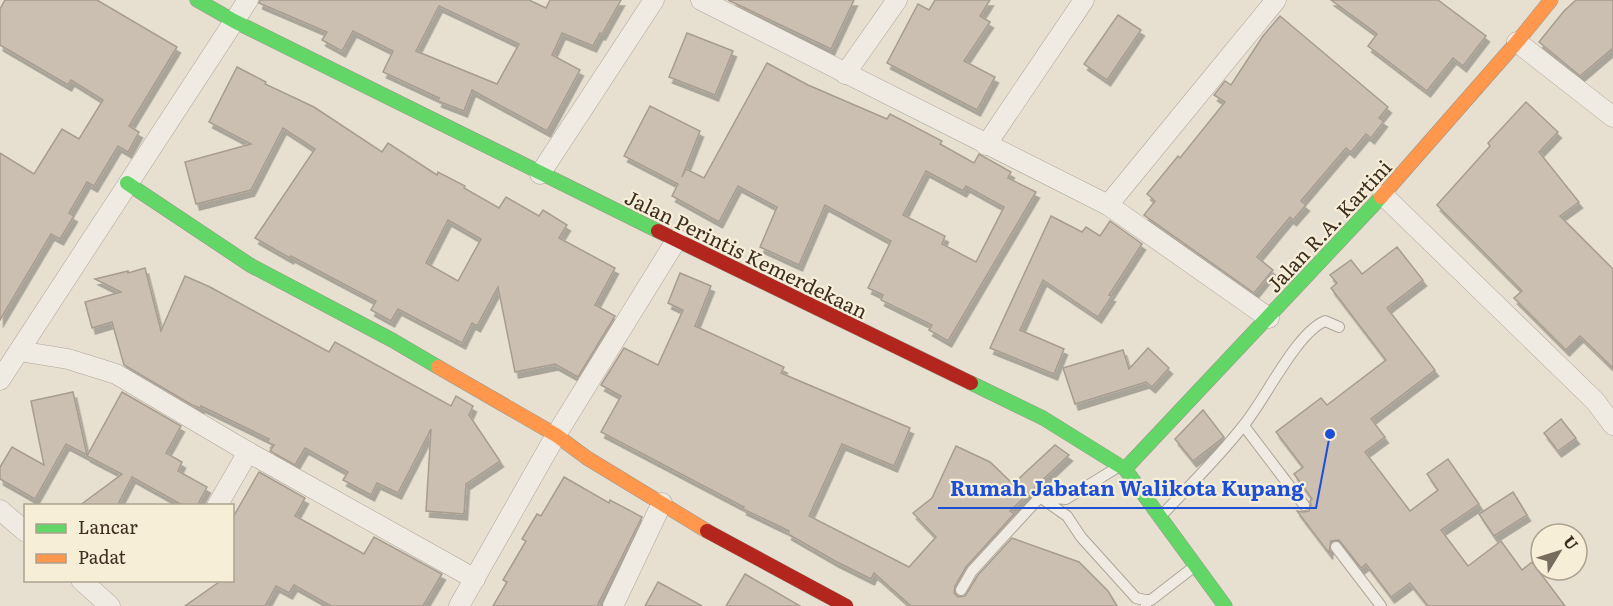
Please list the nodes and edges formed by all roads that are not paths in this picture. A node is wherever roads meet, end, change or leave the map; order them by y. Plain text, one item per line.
1 (197, 0) edge
2 (248, 0) edge
3 (654, 0) edge
4 (701, 0) edge
5 (897, 0) edge
6 (1084, 0) edge
7 (1276, 0) edge
8 (1551, 0) edge
9 (234, 21) junction
10 (1517, 42) junction
11 (845, 74) junction
12 (1613, 117) edge
13 (986, 145) junction
14 (540, 174) junction
15 (127, 183) junction
16 (1383, 195) junction
17 (1108, 205) junction
18 (677, 239) junction
19 (1269, 318) junction
20 (1340, 327) dead end
21 (19, 351) junction
22 (0, 380) edge
23 (1613, 425) edge
24 (1244, 426) junction
25 (556, 435) junction
26 (248, 452) junction
27 (1122, 467) junction
28 (1040, 497) junction
29 (662, 503) junction
30 (218, 504) edge
31 (1304, 505) dead end
32 (0, 510) edge
33 (1160, 517) junction
34 (24, 530) edge
35 (1336, 547) dead end
36 (1196, 566) junction
37 (475, 579) junction
38 (83, 582) edge
39 (961, 590) dead end
40 (1145, 603) edge
41 (110, 606) edge
42 (459, 606) edge
43 (613, 606) edge
44 (846, 606) edge
45 (1226, 606) edge
46 (1381, 606) edge

1 - 9 street, Jalan Perintis Kemerdekaan
2 - 9 street
3 - 14 street
4 - 11 street
5 - 11 street
6 - 13 street
7 - 17 street
8 - 10 street, Jalan R.A. Kartini
9 - 14 street, Jalan Perintis Kemerdekaan
9 - 15 street
10 - 12 street
10 - 16 street, Jalan R.A. Kartini
11 - 13 street
13 - 17 street
14 - 18 street, Jalan Perintis Kemerdekaan
15 - 21 street
15 - 25 street
16 - 19 street, Jalan R.A. Kartini
16 - 23 street
17 - 19 street
18 - 25 street
18 - 27 street, Jalan Perintis Kemerdekaan
19 - 27 street, Jalan R.A. Kartini
20 - 24 lane
21 - 22 street
21 - 26 street
24 - 31 lane
24 - 33 lane
25 - 29 street
25 - 37 street
26 - 30 street
26 - 37 street
27 - 28 lane
27 - 33 street, Jalan Perintis Kemerdekaan
28 - 39 lane
28 - 40 lane
29 - 43 street
29 - 44 street
32 - 34 street
33 - 36 street, Jalan Perintis Kemerdekaan
35 - 46 lane
36 - 40 lane
36 - 45 street, Jalan Perintis Kemerdekaan
37 - 42 street
38 - 41 street

